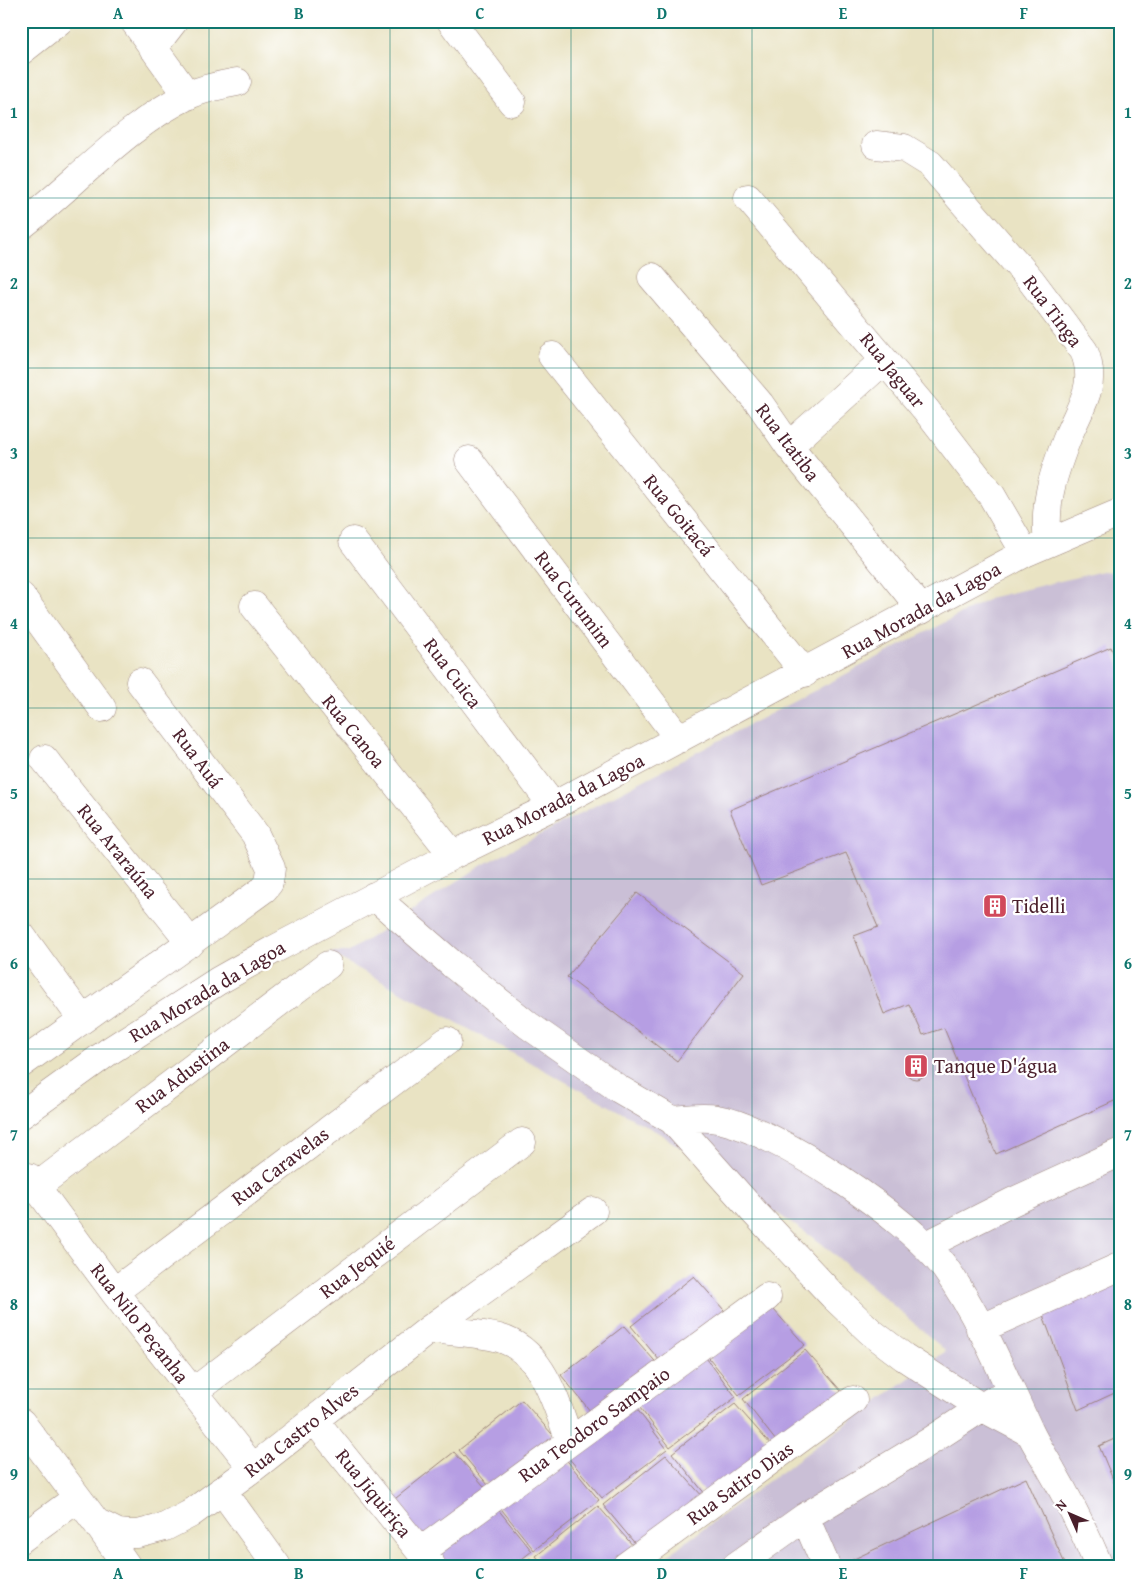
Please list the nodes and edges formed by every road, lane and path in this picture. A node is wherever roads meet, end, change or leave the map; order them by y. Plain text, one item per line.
1 (60, 21) edge
2 (134, 21) edge
3 (174, 21) edge
4 (451, 21) edge
5 (153, 48) junction
6 (21, 51) edge
7 (236, 82) dead end
8 (188, 96) junction
9 (512, 102) dead end
10 (876, 145) dead end
11 (748, 198) dead end
12 (21, 226) edge
13 (652, 276) dead end
14 (552, 356) dead end
15 (884, 360) junction
16 (789, 446) junction
17 (469, 460) dead end
18 (1121, 512) edge
19 (353, 540) dead end
20 (1036, 547) junction
21 (21, 596) edge
22 (254, 606) dead end
23 (922, 610) junction
24 (805, 673) junction
25 (140, 682) dead end
26 (102, 708) dead end
27 (679, 739) junction
28 (44, 759) dead end
29 (553, 806) junction
30 (453, 855) junction
31 (374, 896) junction
32 (21, 935) edge
33 (192, 943) junction
34 (328, 965) dead end
35 (82, 1019) junction
36 (447, 1041) dead end
37 (21, 1064) edge
38 (21, 1115) edge
39 (672, 1120) junction
40 (522, 1142) dead end
41 (1121, 1152) edge
42 (33, 1182) joint
43 (593, 1210) dead end
44 (927, 1245) junction
45 (1121, 1266) edge
46 (114, 1292) junction
47 (767, 1297) dead end
48 (431, 1328) junction
49 (980, 1330) junction
50 (1012, 1388) junction
51 (193, 1392) junction
52 (853, 1400) dead end
53 (981, 1407) junction
54 (315, 1421) junction
55 (21, 1422) edge
56 (1030, 1433) junction
57 (570, 1441) junction
58 (253, 1468) junction
59 (222, 1490) junction
60 (77, 1498) junction
61 (804, 1517) junction
62 (96, 1522) junction
63 (21, 1539) edge
64 (427, 1558) edge
65 (127, 1566) edge
66 (277, 1566) edge
67 (626, 1566) edge
68 (736, 1566) edge
69 (826, 1566) edge
70 (1099, 1566) edge

1 - 6 street
2 - 5 street
3 - 5 street
4 - 9 street
5 - 8 street
7 - 8 street
8 - 12 street
10 - 20 street, Rua Tinga
11 - 15 street, Rua Jaguar
13 - 16 street, Rua Itatiba
14 - 24 street, Rua Goitacá
15 - 16 street
15 - 20 street, Rua Jaguar
16 - 23 street, Rua Itatiba
17 - 27 street, Rua Curumim
18 - 20 street, Rua Morada da Lagoa
19 - 29 street, Rua Cuica
20 - 23 street, Rua Morada da Lagoa
21 - 26 street
22 - 30 street, Rua Canoa
23 - 24 street, Rua Morada da Lagoa
24 - 27 street, Rua Morada da Lagoa
25 - 33 street, Rua Auá
27 - 29 street, Rua Morada da Lagoa
28 - 33 street, Rua Araraúna
29 - 30 street, Rua Morada da Lagoa
30 - 31 street, Rua Morada da Lagoa
31 - 38 street, Rua Morada da Lagoa
31 - 39 street
32 - 35 street
33 - 35 street
34 - 42 street, Rua Adustina
35 - 37 street
36 - 46 street, Rua Caravelas
39 - 44 street
39 - 53 street
40 - 51 street, Rua Jequié
41 - 44 street
42 - 46 street, Rua Nilo Peçanha
43 - 48 street, Rua Castro Alves
44 - 49 street
45 - 49 street
46 - 51 street, Rua Nilo Peçanha
47 - 57 street, Rua Teodoro Sampaio
48 - 54 street, Rua Castro Alves
48 - 57 street
49 - 50 street
50 - 53 street
50 - 56 street
51 - 58 street, Rua Nilo Peçanha
52 - 67 street, Rua Satiro Dias
53 - 56 street
53 - 61 street
54 - 58 street, Rua Castro Alves
54 - 64 street, Rua Jiquiriça
55 - 60 street, Rua Castro Alves
56 - 70 street
57 - 64 street, Rua Teodoro Sampaio
58 - 59 street, Rua Castro Alves
59 - 62 street, Rua Castro Alves
59 - 66 street
60 - 62 street, Rua Castro Alves
60 - 63 street
61 - 68 street
61 - 69 street
62 - 65 street

